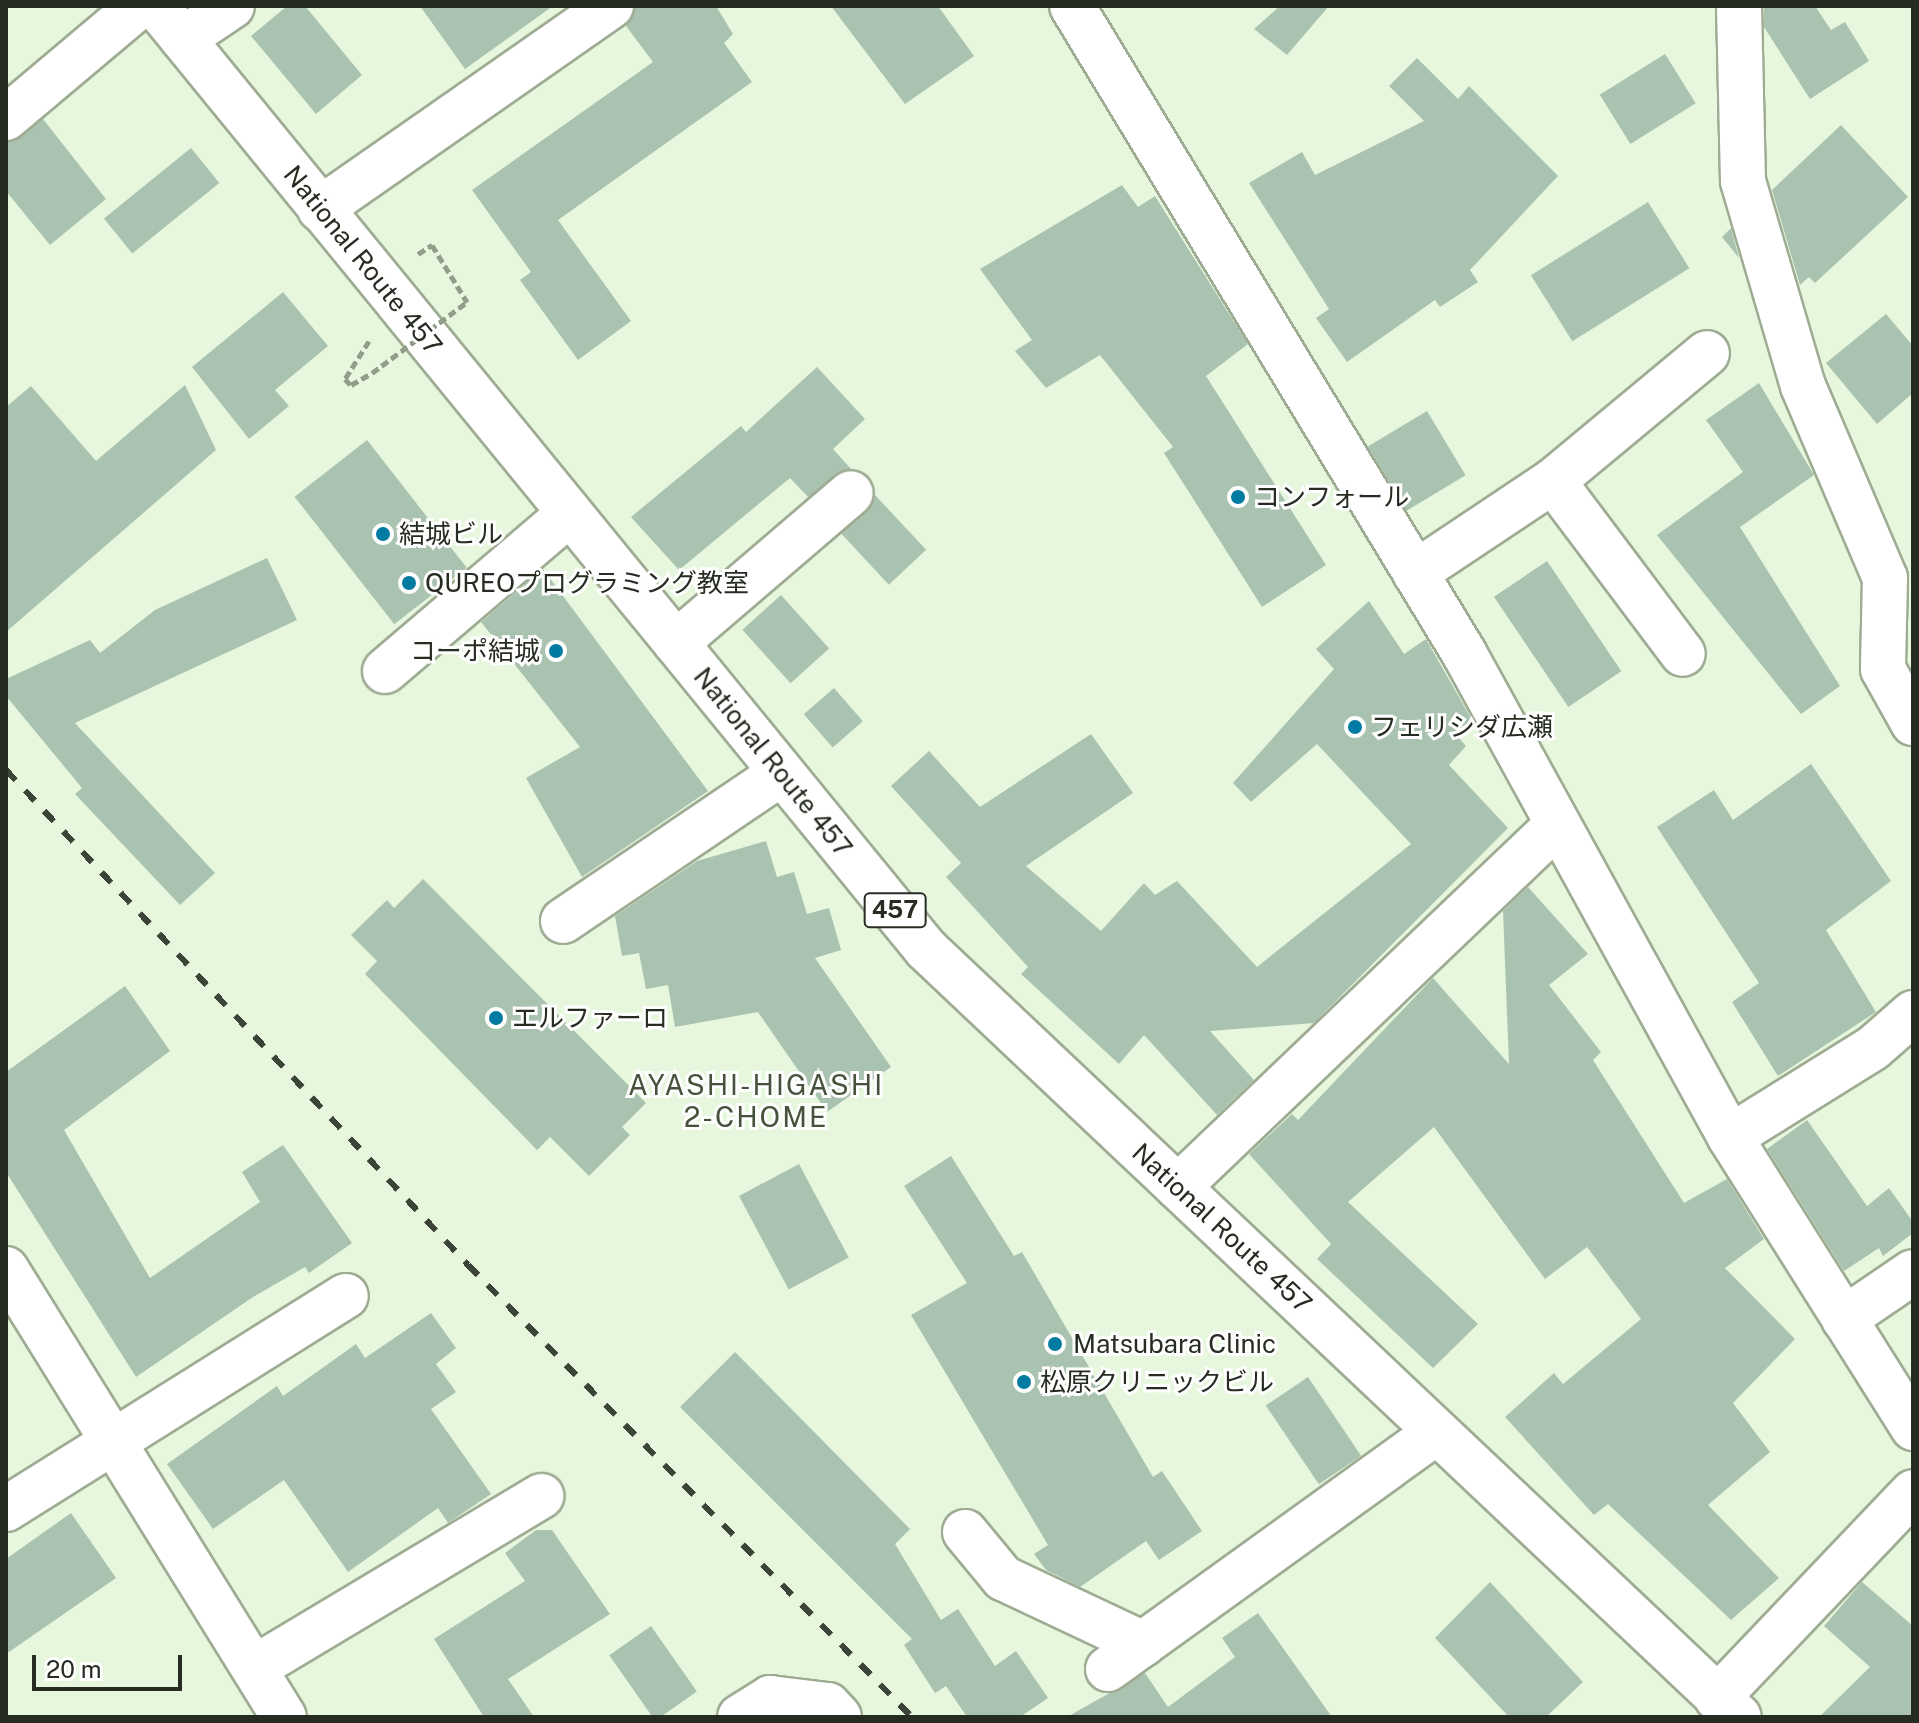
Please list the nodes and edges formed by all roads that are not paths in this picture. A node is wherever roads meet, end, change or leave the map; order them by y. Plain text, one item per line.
1 (139, 6) edge
2 (156, 6) edge
3 (232, 6) edge
4 (611, 6) edge
5 (1072, 6) edge
6 (1739, 6) edge
7 (183, 39) junction
8 (6, 118) edge
9 (320, 209) junction
10 (1707, 353) dead end
11 (1553, 481) junction
12 (851, 493) dead end
13 (570, 513) junction
14 (1415, 573) junction
15 (676, 643) junction
16 (1683, 654) dead end
17 (385, 671) dead end
18 (1913, 723) edge
19 (782, 773) junction
20 (1557, 825) junction
21 (563, 921) dead end
22 (1913, 1013) edge
23 (1730, 1137) junction
24 (1178, 1187) junction
25 (6, 1269) edge
26 (1913, 1272) edge
27 (346, 1296) dead end
28 (1844, 1319) junction
29 (1913, 1428) edge
30 (1437, 1432) junction
31 (116, 1441) junction
32 (1913, 1492) edge
33 (541, 1496) dead end
34 (6, 1509) edge
35 (965, 1532) dead end
36 (1143, 1644) junction
37 (254, 1668) junction
38 (1108, 1669) dead end
39 (1728, 1707) edge
40 (284, 1717) edge
41 (740, 1717) edge
42 (839, 1717) edge

1 - 8 main road
2 - 7 main road, National Route 457 / 457
3 - 7 main road
4 - 9 main road
5 - 14 main road
6 - 18 main road
7 - 9 main road, National Route 457 / 457
9 - 13 main road, National Route 457 / 457
10 - 11 main road
11 - 14 main road
11 - 16 main road
12 - 15 main road
13 - 15 main road, National Route 457 / 457
13 - 17 main road
14 - 20 main road
15 - 19 main road, National Route 457 / 457
19 - 21 main road
19 - 24 main road, National Route 457 / 457
20 - 23 main road
20 - 24 main road
22 - 23 main road
23 - 28 main road
24 - 30 main road, National Route 457 / 457
25 - 31 main road
26 - 28 main road
27 - 31 main road
28 - 29 main road
30 - 36 main road
30 - 39 main road, National Route 457 / 457
31 - 34 main road
31 - 37 main road
32 - 39 main road
33 - 37 main road
35 - 36 main road
36 - 38 main road
37 - 40 main road
41 - 42 main road

